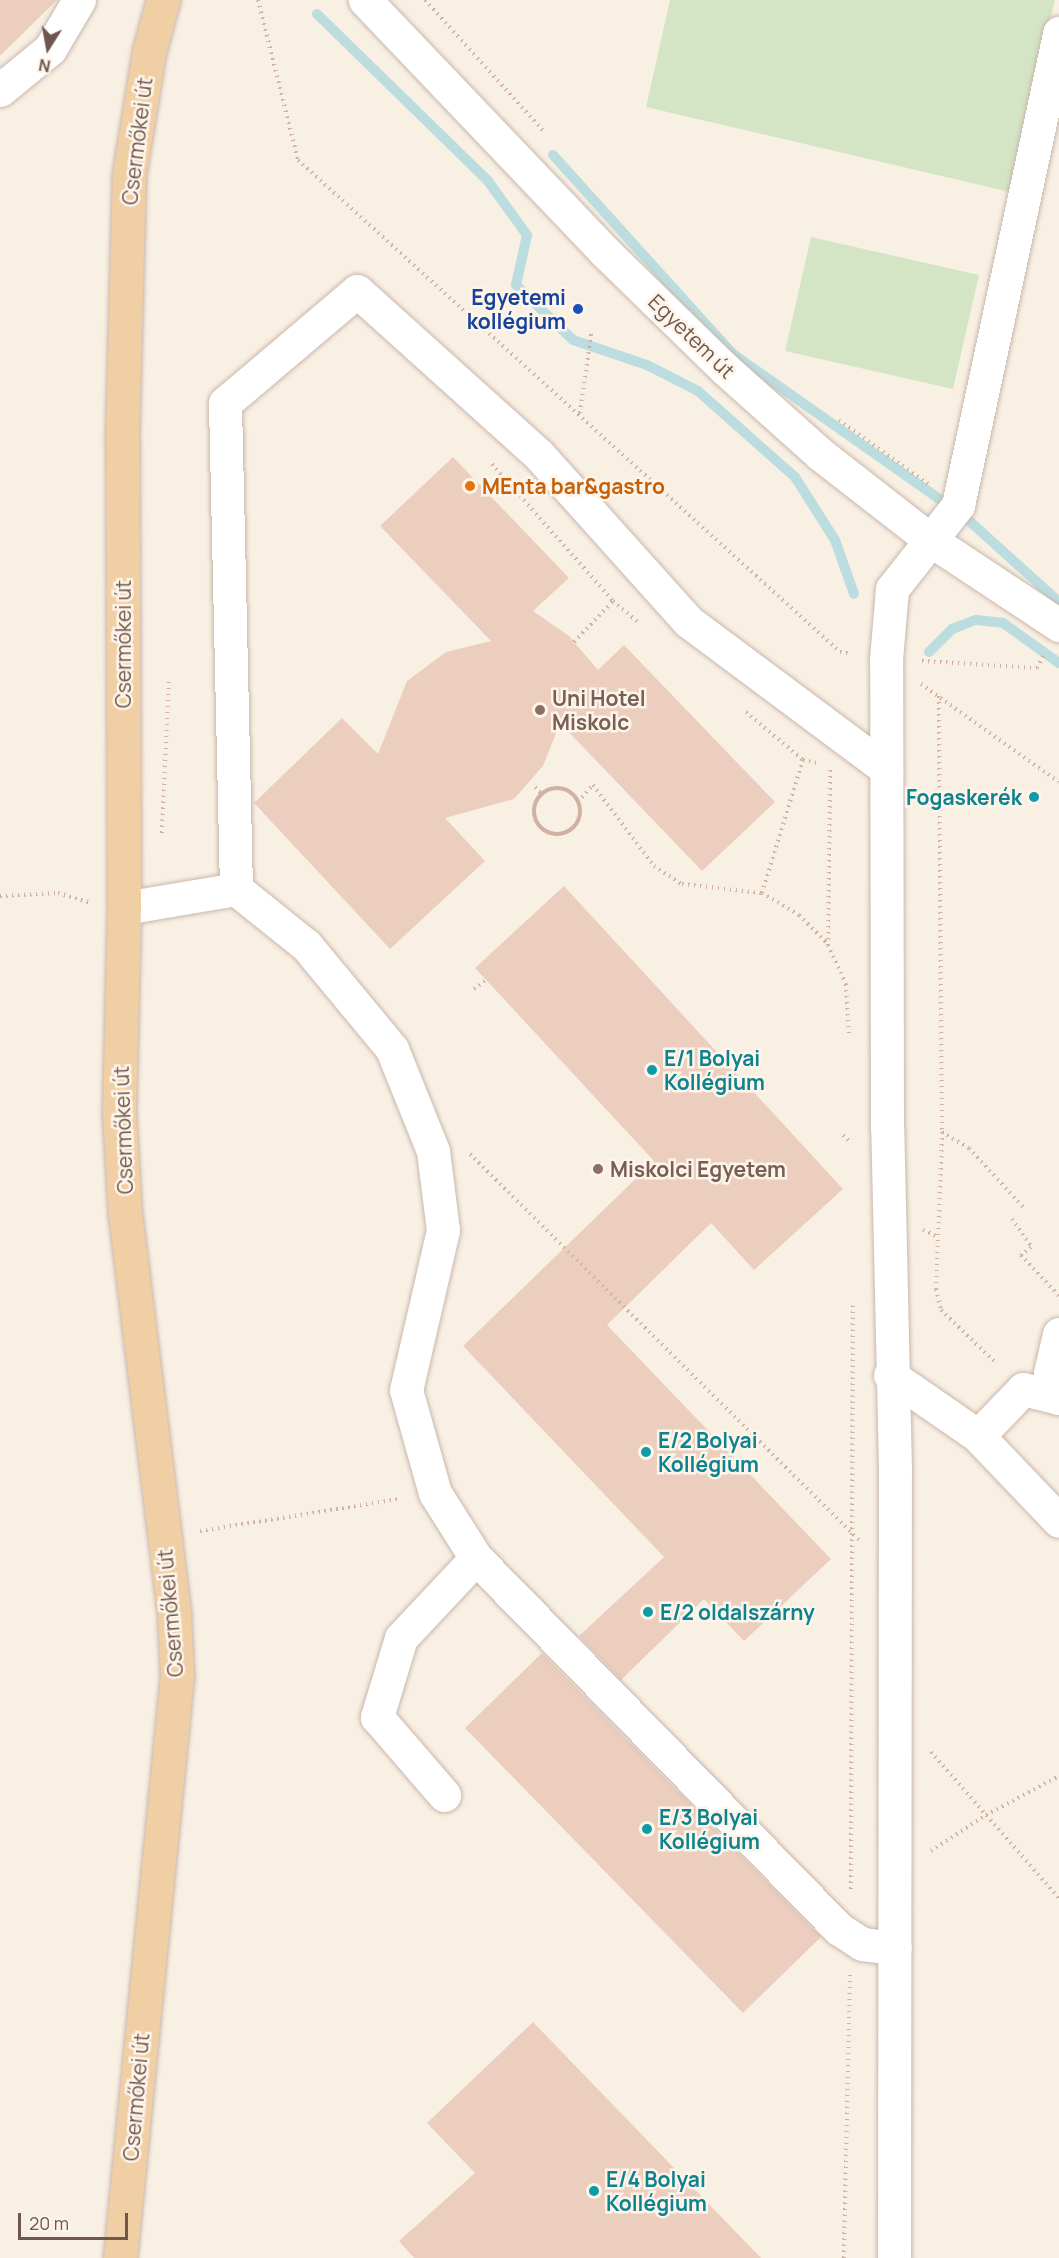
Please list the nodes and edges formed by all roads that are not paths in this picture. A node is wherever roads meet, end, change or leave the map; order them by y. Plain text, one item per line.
1 (79, 0) edge
2 (365, 0) edge
3 (166, 5) edge
4 (1059, 33) edge
5 (0, 90) edge
6 (929, 540) junction
7 (1059, 626) edge
8 (886, 769) junction
9 (236, 889) junction
10 (110, 907) junction
11 (1059, 1334) edge
12 (890, 1375) junction
13 (1058, 1398) edge
14 (978, 1436) junction
15 (1059, 1521) edge
16 (476, 1558) junction
17 (444, 1795) dead end
18 (895, 1948) junction
19 (120, 2258) edge
20 (894, 2258) edge

1 - 5 street
2 - 6 street, Egyetem út
3 - 10 main road, Csermőkei út
4 - 6 street
6 - 7 street, Egyetem út
6 - 8 street
8 - 9 street
8 - 12 street
9 - 10 street
9 - 16 street
10 - 19 main road, Csermőkei út
11 - 13 street
12 - 14 street
12 - 18 street
13 - 14 street
14 - 15 street
16 - 17 street
16 - 18 street
18 - 20 street

